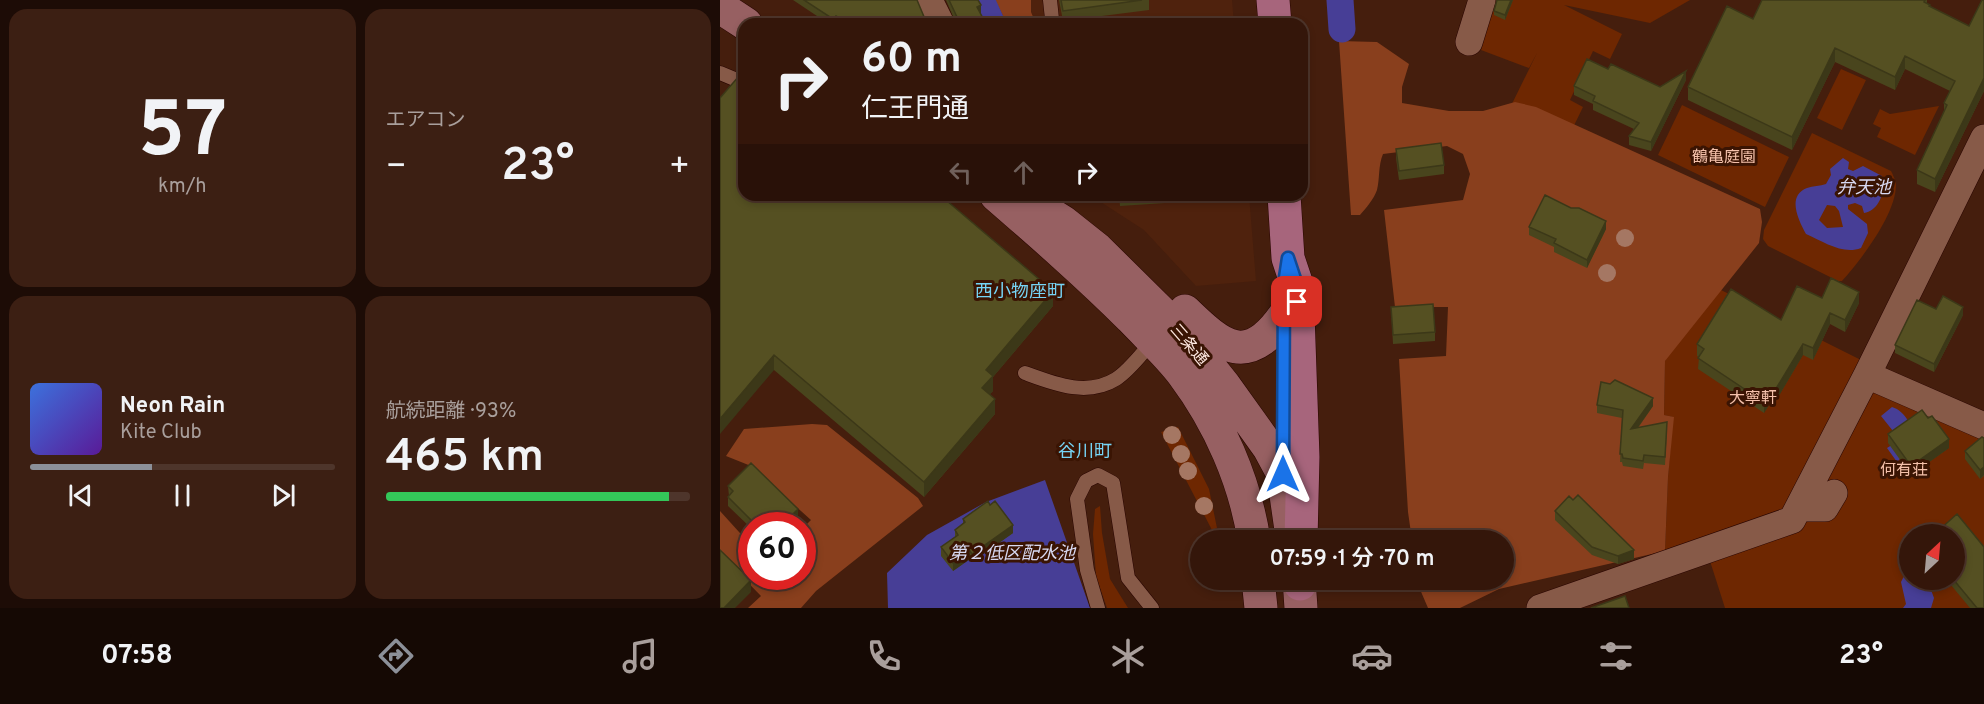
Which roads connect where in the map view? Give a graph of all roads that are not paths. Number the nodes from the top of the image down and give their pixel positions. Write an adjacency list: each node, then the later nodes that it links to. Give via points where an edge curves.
1 (929, 0): 6 (street)
2 (1050, 0): 7 (lane)
3 (1273, 0): 8 (main road)
4 (1482, 0): 10 (street)
5 (720, 8): 9 (main road)
6 (938, 18)
7 (1052, 18)
8 (1274, 18)
9 (738, 19)
10 (1469, 42)
11 (720, 73): 12 (lane)
12 (738, 80)
13 (1984, 138): 22 (street)
14 (1003, 201): 20 (main road, 三条通)
15 (1030, 201): 24 (main road, 三条通, via 1097,249 1184,335 1251,422)
16 (1048, 201): 19 (main road, via 1116,246 1227,346 1237,348 1259,342)
17 (1284, 201): 18 (main road)
18 (1288, 258): 19 (main road); 30 (main road, via 1297,285 1303,458)
19 (1284, 315): 24 (main road)
20 (1153, 341): 21 (lane, via 1118,378 1095,388 1062,387); 27 (main road, 三条通, via 1182,373 1214,425 1240,479)
21 (1025, 373)
22 (1867, 375): 23 (street); 26 (street)
23 (1984, 426)
24 (1283, 474): 28 (main road); 29 (main road, 三条通)
25 (1834, 493): 26 (street, via 1825,508)
26 (1800, 508): 35 (street, via 1792,520)
27 (1252, 530)
28 (1280, 530)
29 (1291, 530)
30 (1301, 530)
31 (1259, 590): 34 (main road)
32 (1098, 608): 33 (lane, via 1077,498 1086,481 1098,475 1113,483 1128,578)
33 (1152, 608)
34 (1261, 608)
35 (1540, 608)

